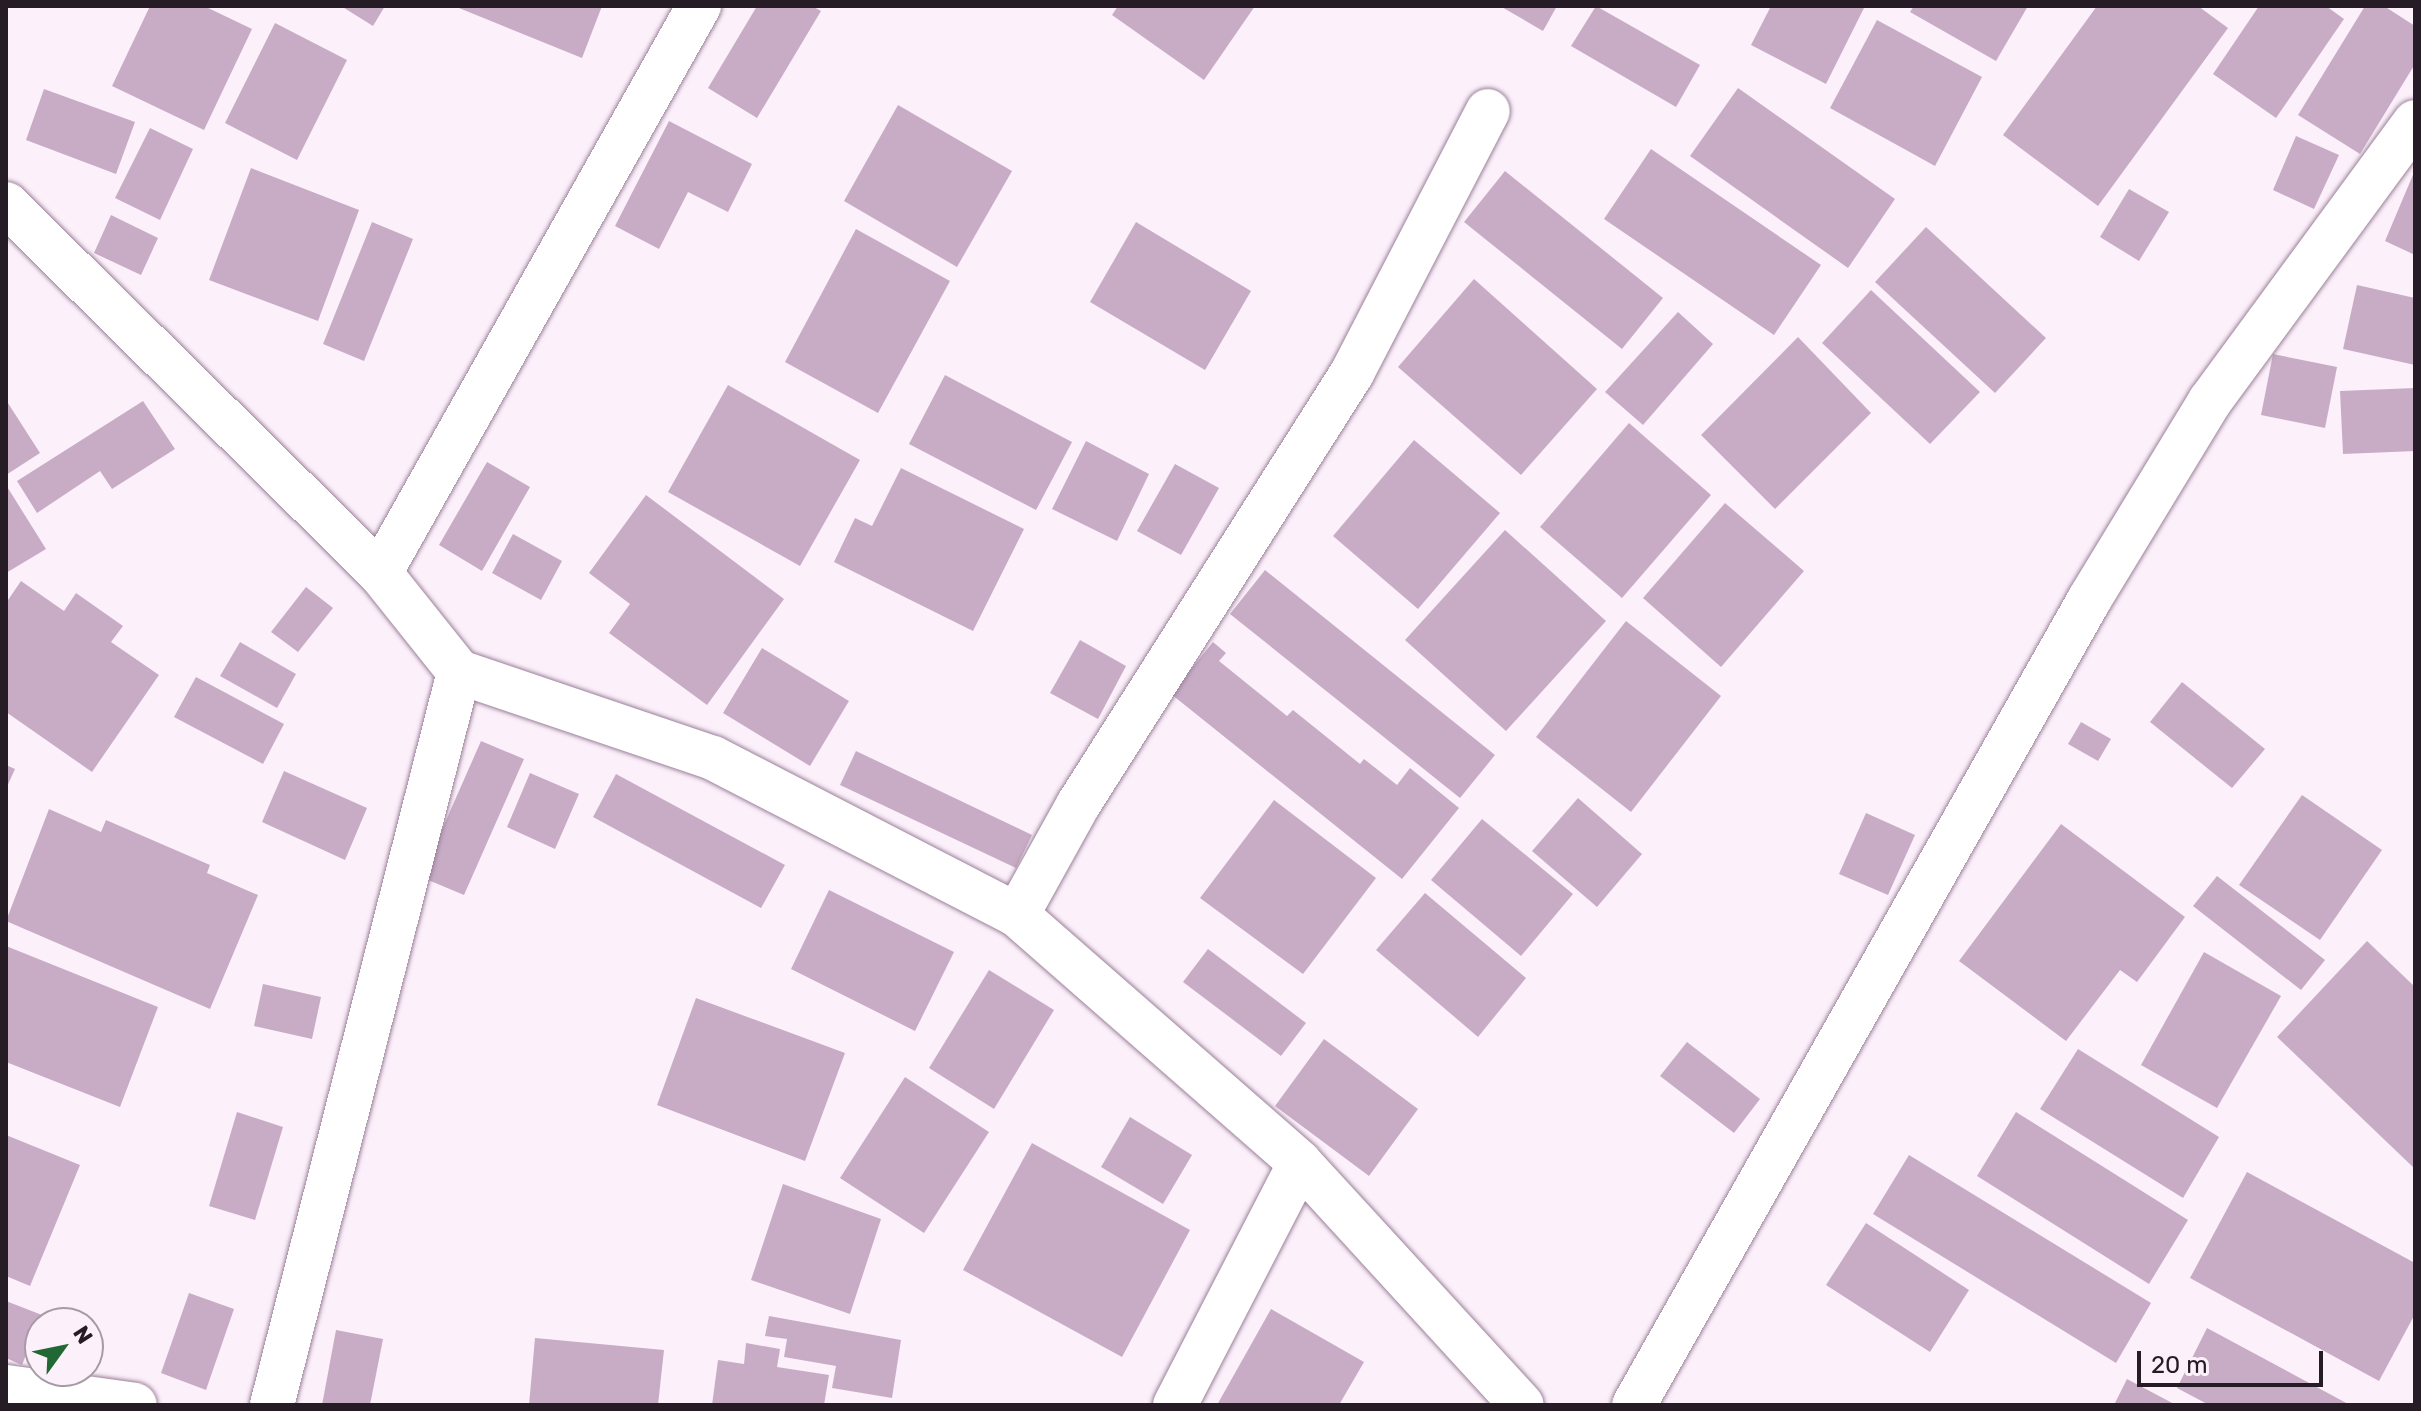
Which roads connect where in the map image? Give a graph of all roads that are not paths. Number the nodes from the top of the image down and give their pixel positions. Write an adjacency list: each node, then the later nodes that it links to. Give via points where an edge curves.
1 (699, 6): 5 (street)
2 (1488, 111): 7 (street, via 1352,373 1087,791)
3 (2415, 122): 14 (street, via 2210,401 2089,600)
4 (6, 204): 5 (street)
5 (380, 573): 6 (street)
6 (459, 672): 7 (street, via 713,758); 11 (street)
7 (1017, 915): 8 (street)
8 (1300, 1163): 12 (street); 13 (street)
9 (6, 1387): 10 (street)
10 (135, 1405)
11 (272, 1405)
12 (1175, 1405)
13 (1522, 1405)
14 (1634, 1405)

